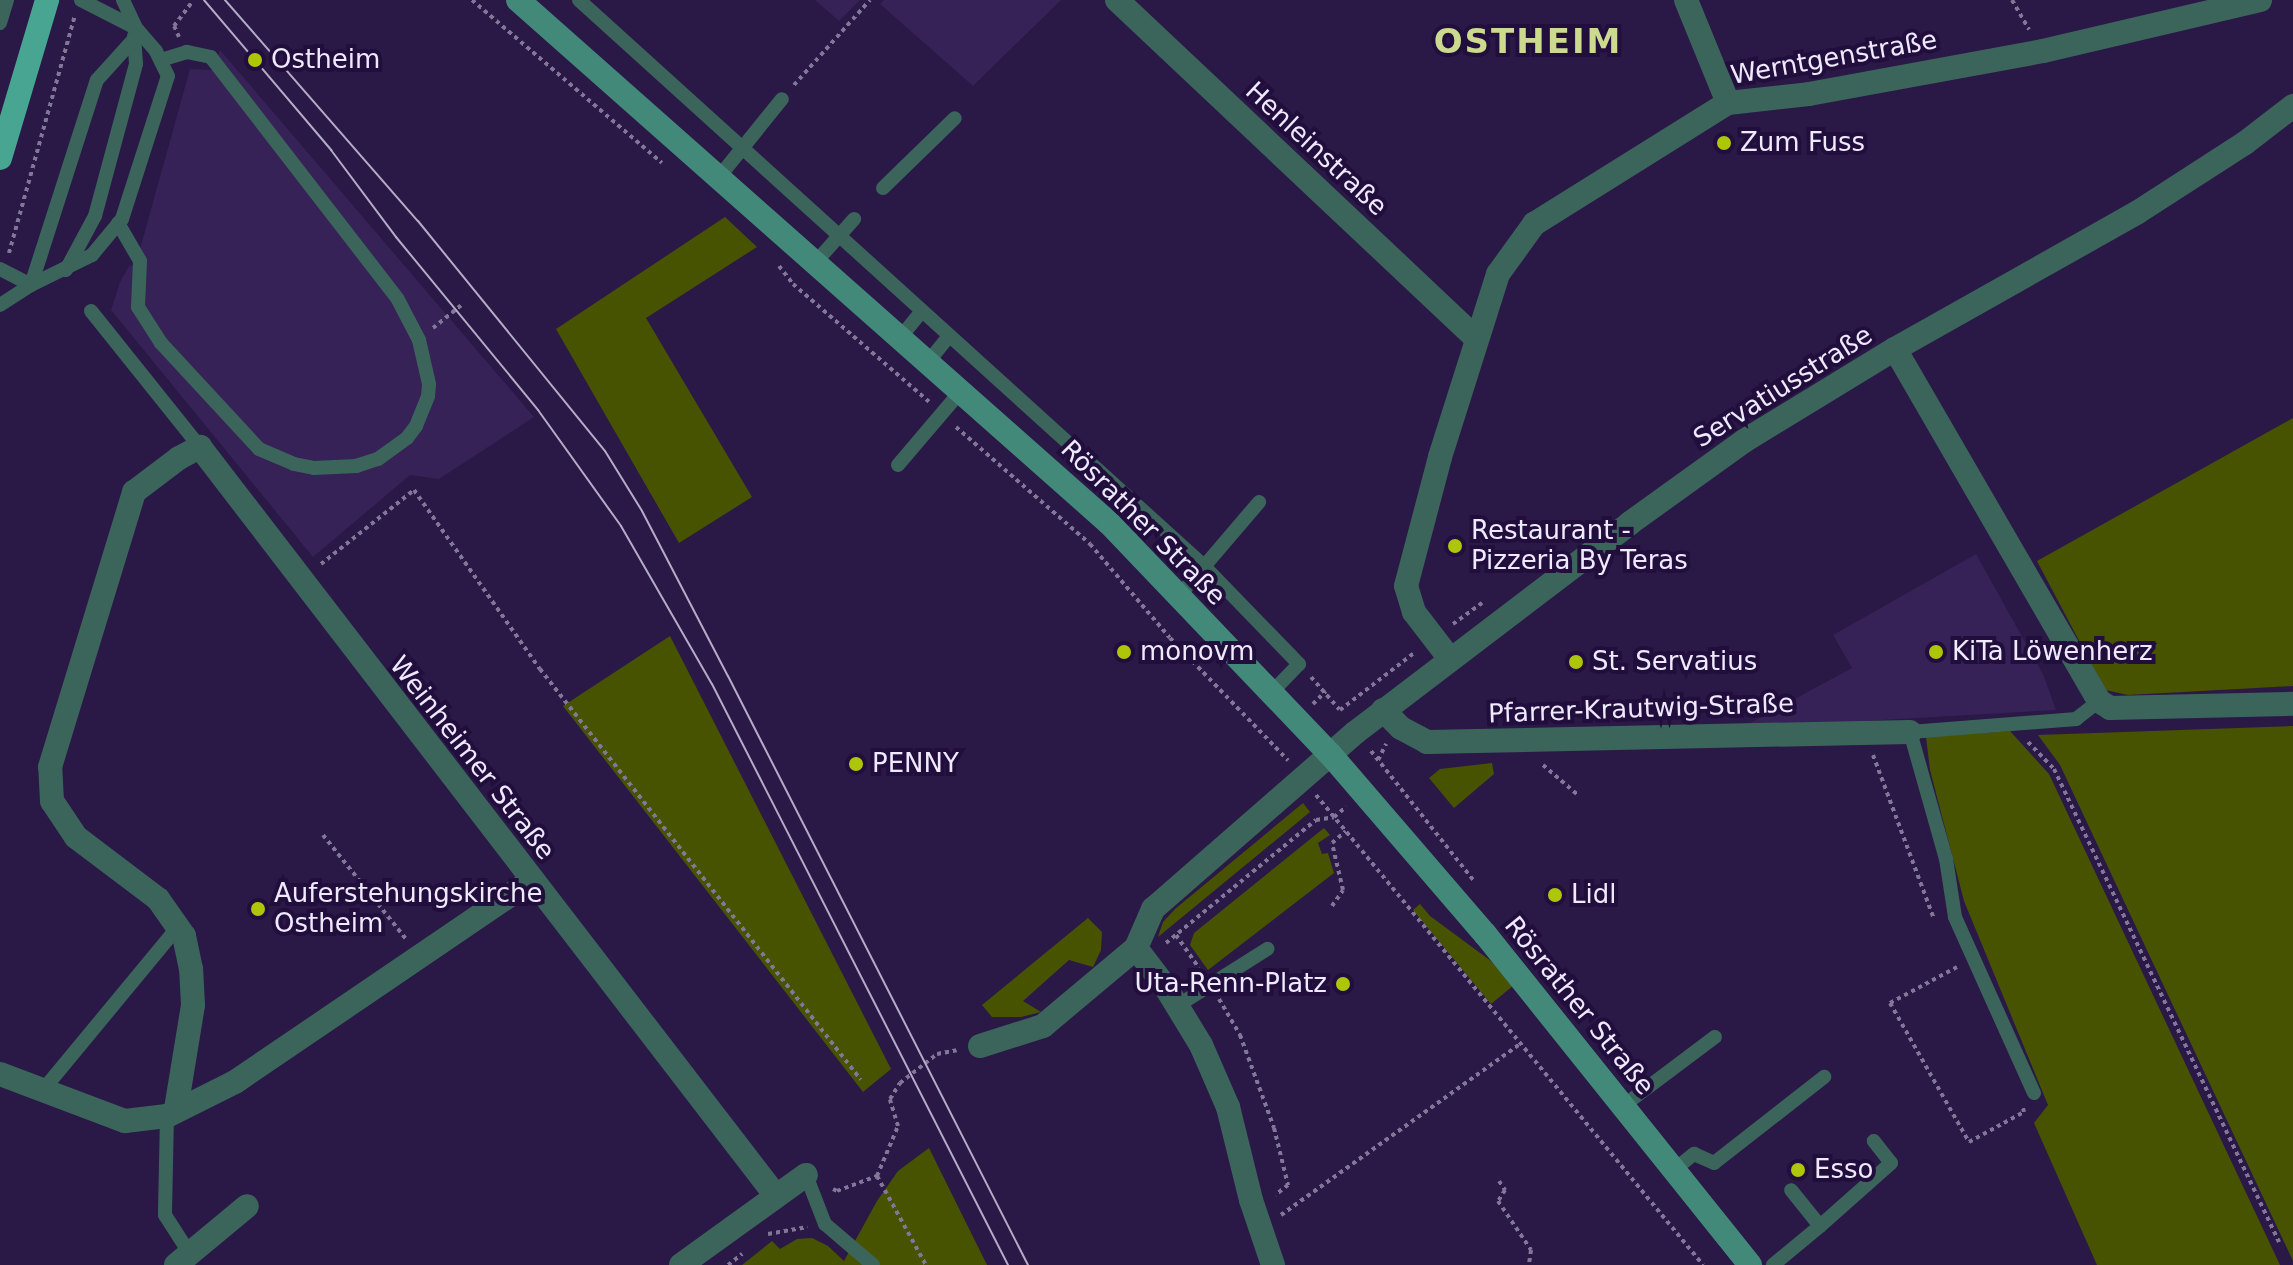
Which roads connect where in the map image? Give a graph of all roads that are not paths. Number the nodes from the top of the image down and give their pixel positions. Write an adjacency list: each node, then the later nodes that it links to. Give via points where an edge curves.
1 (7, 0): 10 (lane)
2 (47, 0): 17 (main road)
3 (80, 0): 11 (lane)
4 (123, 0): 11 (lane)
5 (518, 0): 20 (main road, Rösrather Straße)
6 (579, 0): 18 (lane)
7 (1117, 0): 34 (street, Henleinstraße)
8 (1686, 0): 14 (street)
9 (2260, 0): 14 (street, Werntgenstraße, via 2043,51 1809,94)
10 (0, 23)
11 (135, 33): 12 (lane); 26 (lane, via 136,64 95,216); 28 (lane, via 97,80)
12 (161, 60): 23 (lane, via 168,76); 23 (lane, via 187,52 211,57 397,298 419,340 429,384 416,426 397,447 356,466 314,468 259,449 161,343 138,307 140,261)
13 (782, 99): 18 (lane)
14 (1728, 103): 34 (street, Werntgenstraße, via 1534,224 1498,274)
15 (2293, 106): 35 (street, Servatiusstraße, via 2138,212)
16 (955, 118): 21 (lane)
17 (4, 126): 19 (main road)
18 (740, 149): 20 (lane); 24 (lane)
19 (0, 158)
20 (719, 177): 25 (main road, Rösrather Straße)
21 (883, 188)
22 (854, 219): 24 (lane)
23 (118, 223): 26 (lane, via 107,242)
24 (837, 238): 25 (lane); 31 (lane)
25 (815, 263): 33 (main road, Rösrather Straße)
26 (66, 270): 28 (lane)
27 (2, 271): 28 (lane)
28 (31, 285): 29 (lane)
29 (0, 305)
30 (91, 311): 38 (lane)
31 (921, 312): 32 (lane); 33 (lane)
32 (949, 336): 36 (lane); 41 (lane)
33 (900, 338): 36 (main road, Rösrather Straße)
34 (1476, 338): 43 (street, Werntgenstraße, via 1406,586 1414,612)
35 (1895, 349): 43 (street, Servatiusstraße, via 1744,441); 45 (street)
36 (928, 362): 37 (main road, Rösrather Straße)
37 (961, 391): 39 (lane); 42 (main road, Rösrather Straße, via 1109,523)
38 (200, 447): 50 (street, Weinheimer Straße); 51 (street, via 134,492 50,767 52,801 76,837 158,899)
39 (898, 465)
40 (1259, 502): 41 (lane)
41 (1203, 565): 42 (lane); 44 (lane, via 1299,664)
42 (1178, 597): 44 (main road, Rösrather Straße)
43 (1450, 659): 47 (street, Servatiusstraße)
44 (1271, 693): 49 (main road, Rösrather Straße)
45 (2099, 701): 46 (street, via 2110,708); 48 (lane, via 2076,719)
46 (2293, 704)
47 (1383, 710): 48 (street, Pfarrer-Krautwig-Straße, via 1427,742); 49 (street, Servatiusstraße)
48 (1910, 732): 60 (lane, via 1946,859 1955,917)
49 (1330, 754): 52 (street, Servatiusstraße, via 1153,909); 61 (main road, Rösrather Straße)
50 (531, 881): 62 (street, via 235,1082); 67 (street, Weinheimer Straße)
51 (178, 927): 59 (lane); 62 (street, via 191,969 193,1005)
52 (1136, 948): 54 (street); 56 (street, via 1043,1026)
53 (1267, 949): 54 (lane)
54 (1177, 1006): 73 (street, via 1228,1107)
55 (1715, 1037): 61 (lane)
56 (980, 1046)
57 (0, 1074): 59 (street)
58 (1824, 1077): 64 (lane, via 1753,1140 1714,1163 1694,1154)
59 (43, 1090): 62 (street, via 125,1121)
60 (2034, 1093)
61 (1623, 1106): 64 (main road, Rösrather Straße)
62 (172, 1113): 70 (lane, via 165,1215)
63 (1874, 1141): 69 (lane, via 1891,1163)
64 (1674, 1170): 74 (main road, Rösrather Straße)
65 (806, 1175): 67 (street); 72 (lane, via 825,1224)
66 (1791, 1190): 69 (lane)
67 (776, 1196): 71 (street)
68 (247, 1206): 70 (street)
69 (1820, 1226): 75 (lane)
70 (183, 1259)
71 (681, 1265)
72 (873, 1265)
73 (1273, 1265)
74 (1750, 1265)
75 (1773, 1265)

